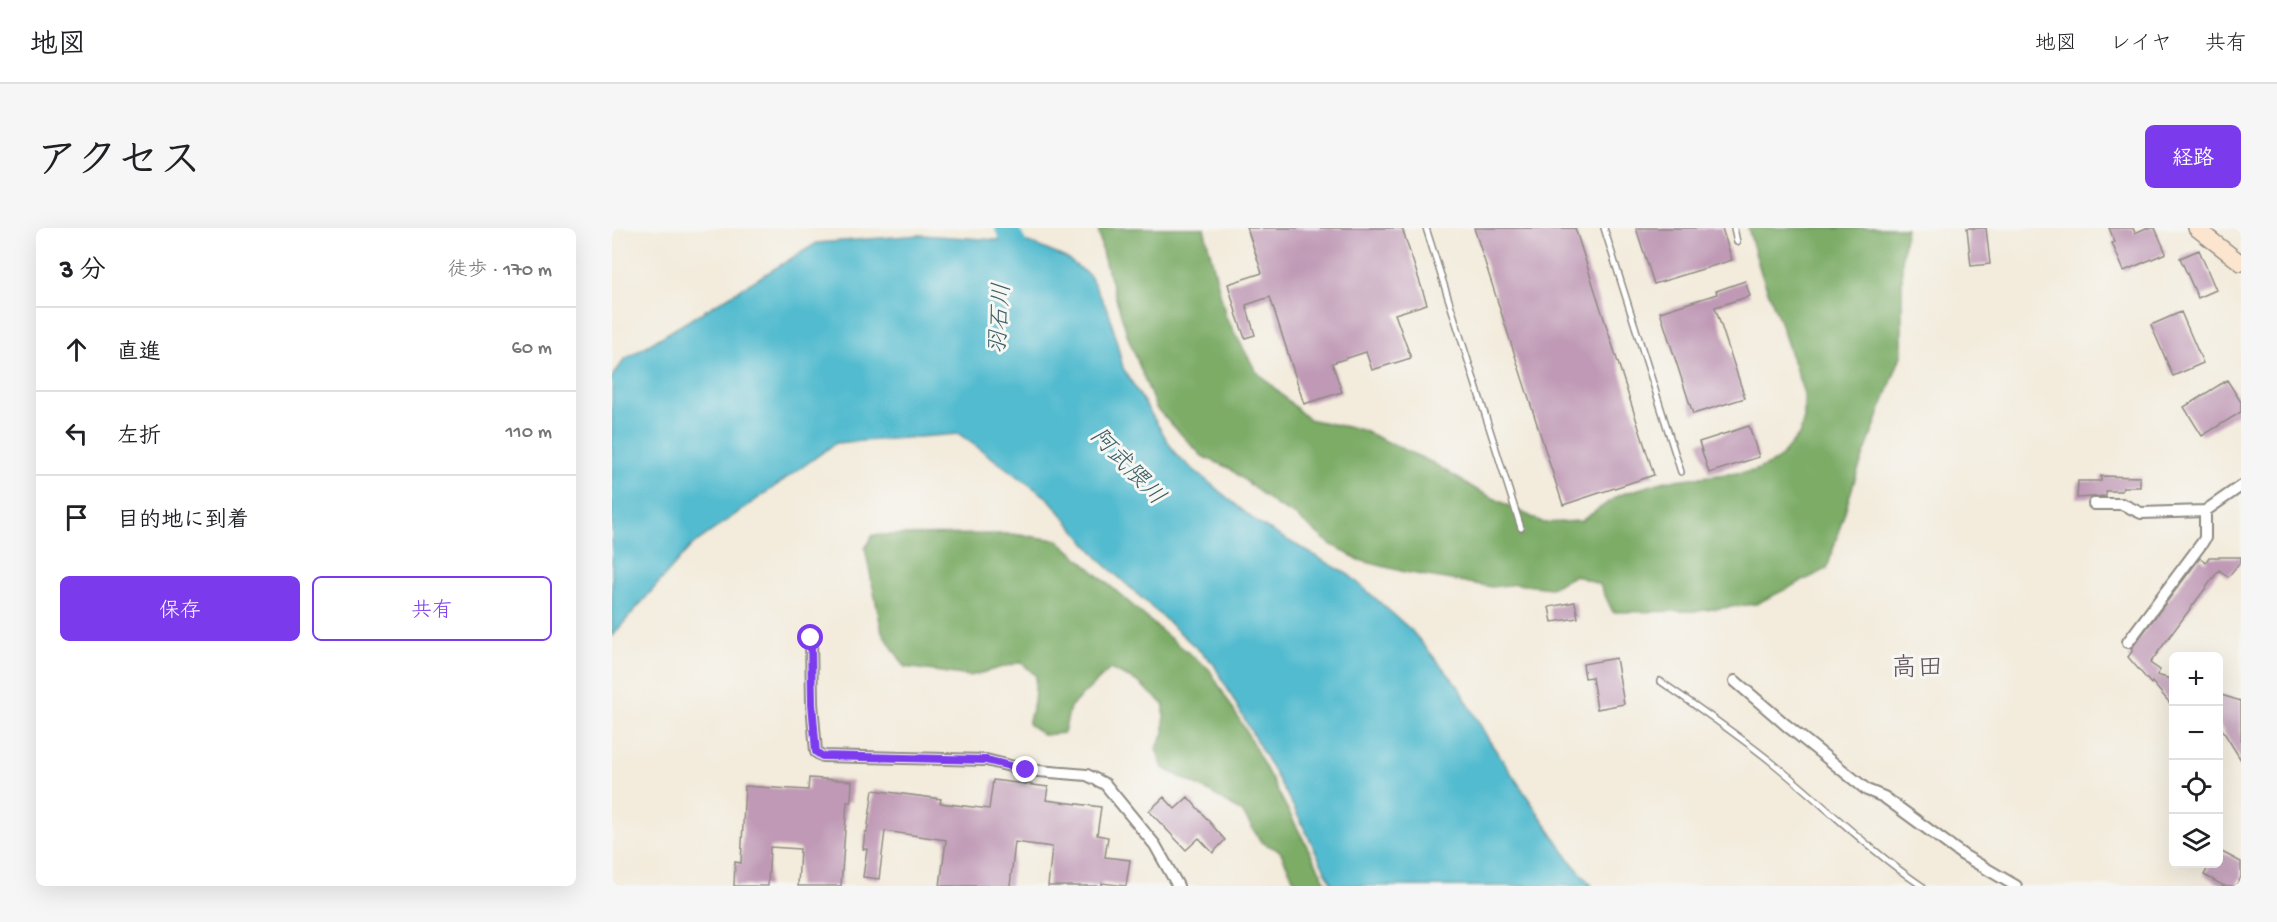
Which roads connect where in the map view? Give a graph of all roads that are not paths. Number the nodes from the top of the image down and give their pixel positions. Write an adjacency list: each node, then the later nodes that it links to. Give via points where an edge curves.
1 (1426, 228): 11 (lane)
2 (1604, 228): 7 (lane)
3 (1734, 228): 5 (lane)
4 (2196, 228): 6 (street)
5 (1737, 242)
6 (2241, 263)
7 (1682, 472)
8 (2241, 486): 10 (street)
9 (2094, 504): 10 (street, via 2122,504 2141,513)
10 (2205, 512): 13 (street, via 2205,538)
11 (1521, 528)
12 (811, 638): 16 (street, via 816,752 822,756 986,760 1026,770 1087,775 1105,784 1155,844)
13 (2128, 642)
14 (1660, 681): 17 (lane, via 1776,766 1894,867)
15 (1735, 681): 18 (street, via 1867,790 1890,801 1963,855)
16 (1178, 886)
17 (1922, 886)
18 (2016, 886)

